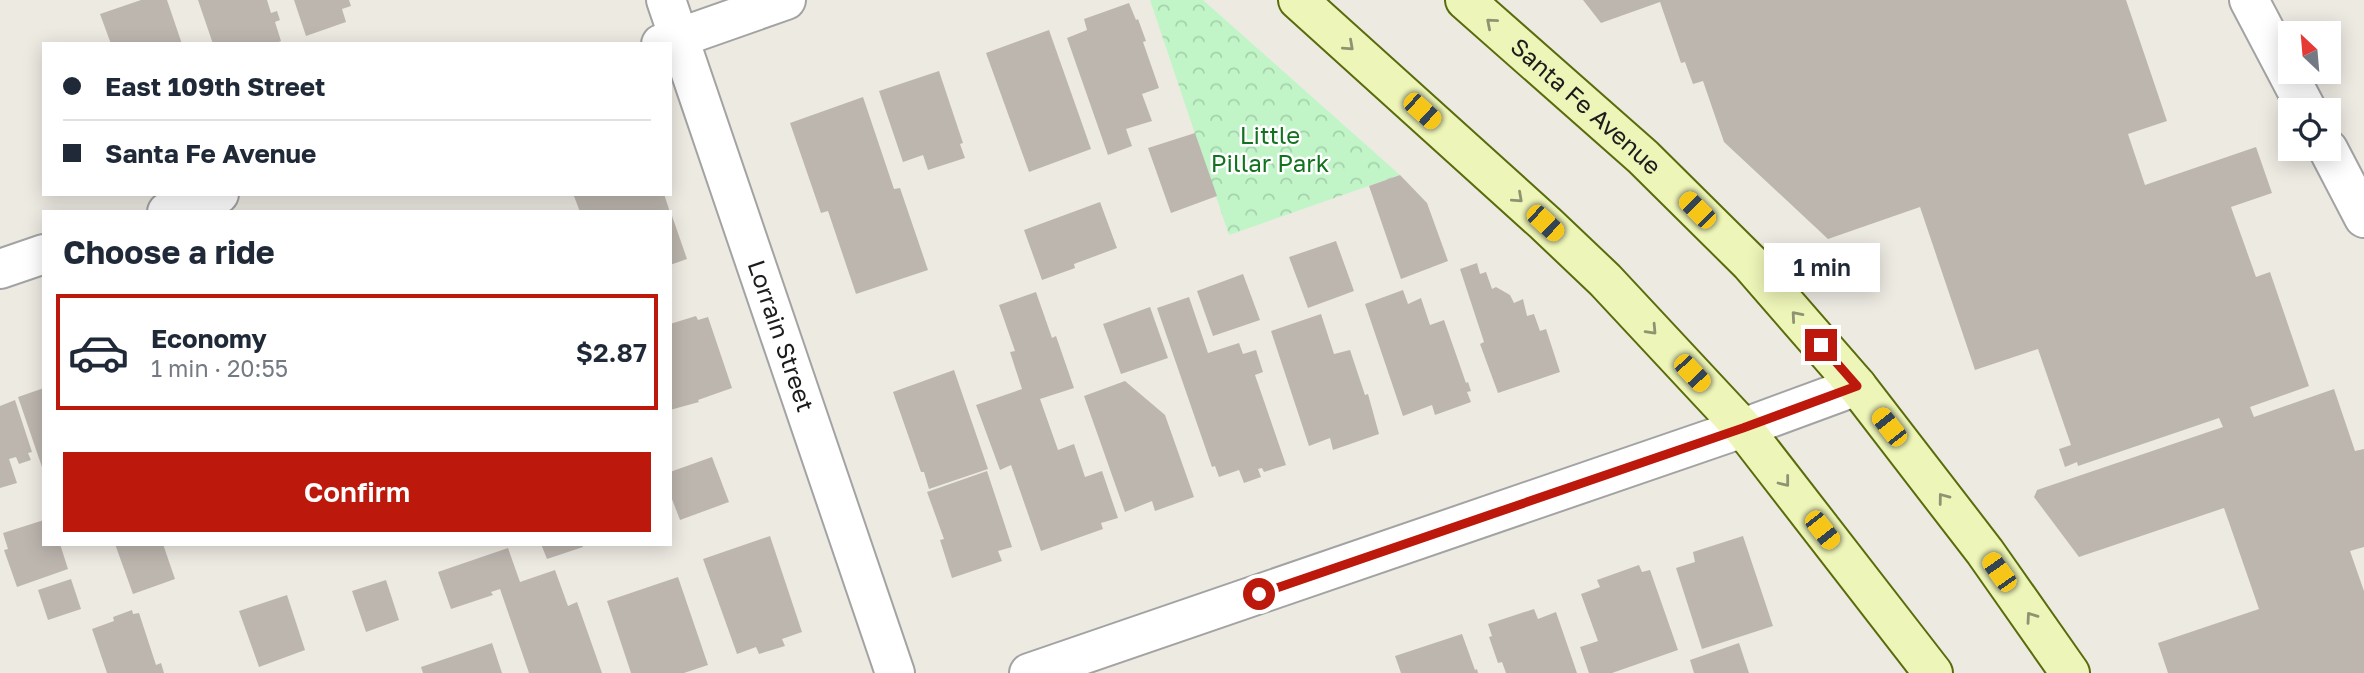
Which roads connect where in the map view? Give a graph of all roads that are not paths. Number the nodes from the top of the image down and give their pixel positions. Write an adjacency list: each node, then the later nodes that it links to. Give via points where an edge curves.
1 (666, 0): 6 (street, Lorrain Street)
2 (786, 0): 6 (street)
3 (1298, 0): 16 (street, one-way to 16, via 1605,280)
4 (1465, 0): 15 (street, Santa Fe Avenue, one-way to 4, via 1750,263 1653,167)
5 (2249, 0): 8 (street)
6 (670, 41)
7 (672, 47): 17 (street, Lorrain Street)
8 (2301, 98)
9 (2334, 161): 12 (street)
10 (213, 196): 11 (street)
11 (173, 210)
12 (2364, 218)
13 (42, 255): 14 (street)
14 (0, 269)
15 (1857, 386): 16 (street); 20 (street, Santa Fe Avenue, one-way to 15, via 1985,552)
16 (1743, 428): 18 (street); 19 (street, one-way to 19)
17 (895, 673)
18 (1029, 673)
19 (1933, 673)
20 (2070, 673)

